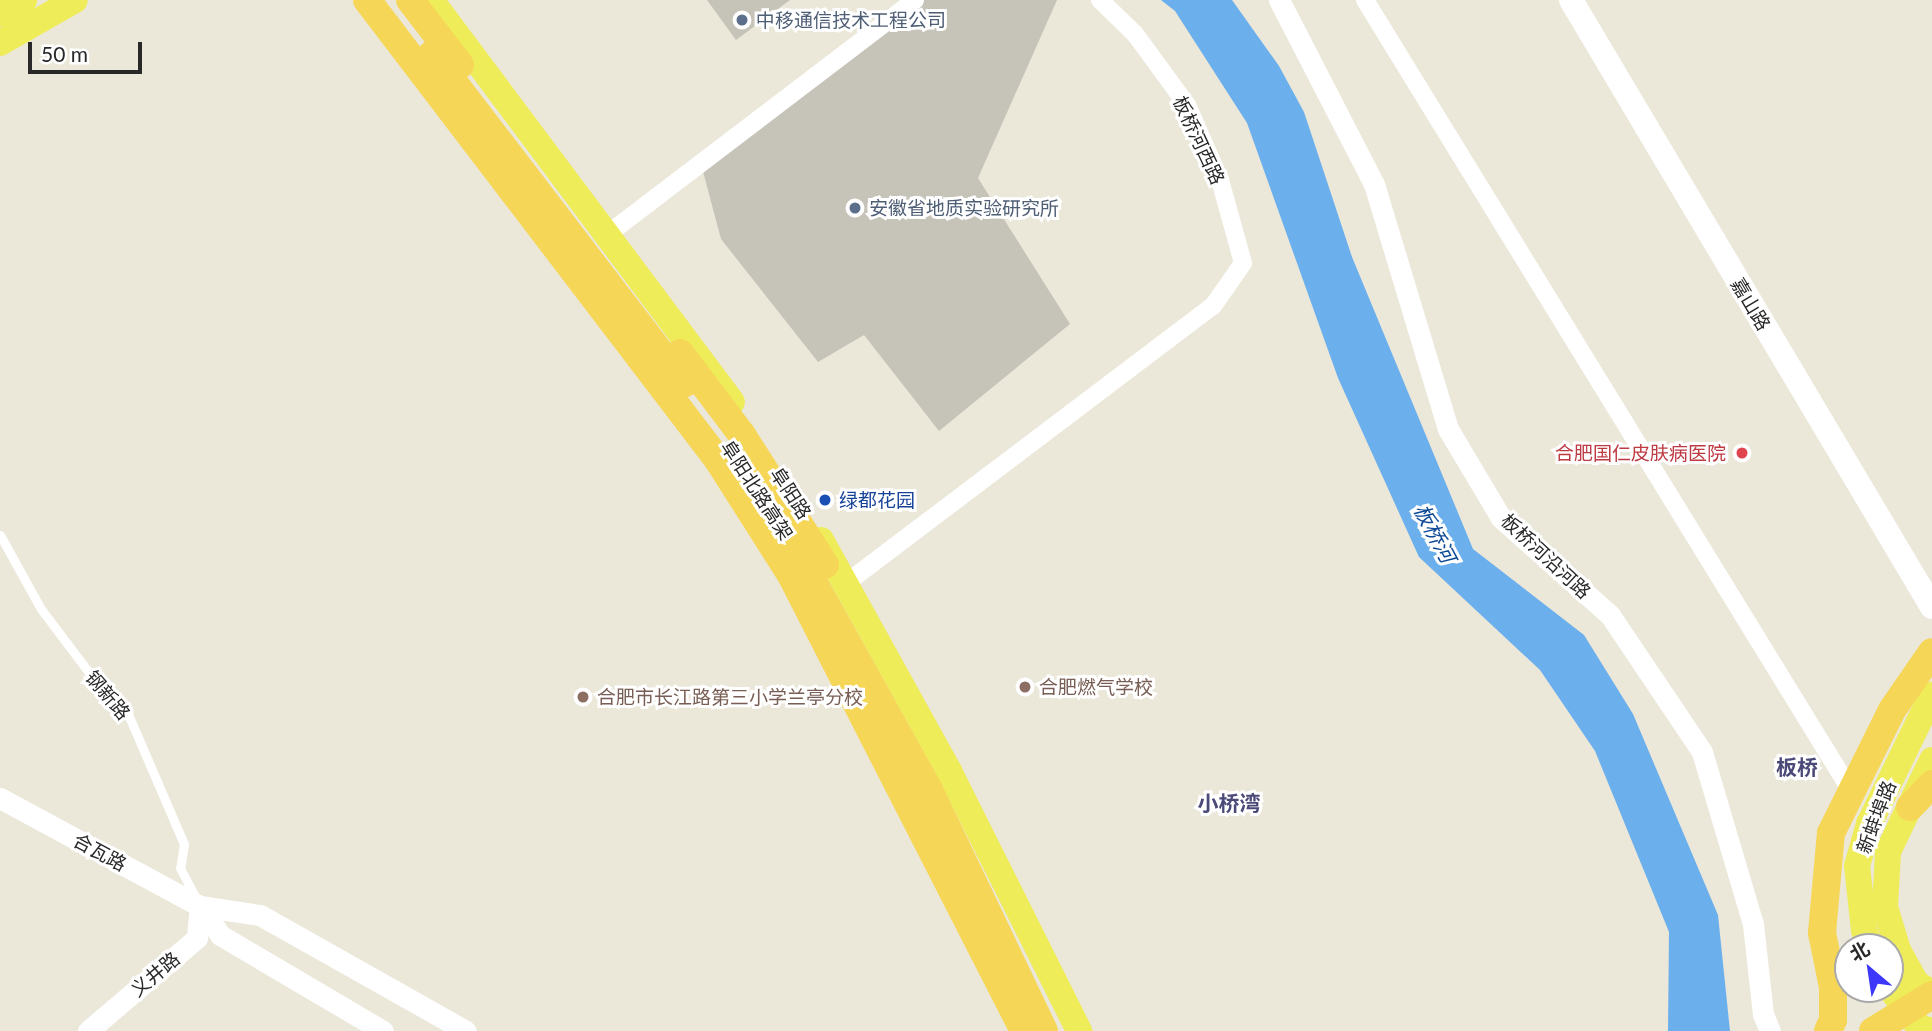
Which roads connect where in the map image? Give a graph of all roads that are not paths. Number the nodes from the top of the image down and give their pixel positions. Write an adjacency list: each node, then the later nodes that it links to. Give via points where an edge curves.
1 (24, 0): 12 (main road)
2 (75, 0): 13 (main road)
3 (367, 0): 34 (highway, via 733,483 791,575)
4 (389, 0): 35 (highway, 阜阳北路高架, via 532,180 732,448 845,634 929,790)
5 (411, 0): 36 (highway, 阜阳北路高架, via 742,435 820,556 940,779)
6 (431, 0): 14 (main road, 阜阳路)
7 (915, 0): 14 (street)
8 (1100, 0): 16 (street, 板桥河西路, via 1135,34 1187,104 1220,180 1243,263 1213,306)
9 (1279, 0): 38 (street, 板桥河沿河路, via 1374,184 1448,429 1500,517 1610,615 1702,752 1754,924 1763,1014)
10 (1365, 0): 22 (street)
11 (1571, 0): 17 (main road, 嘉山路)
12 (0, 14)
13 (0, 43)
14 (608, 234): 16 (main road, 阜阳路, via 713,373)
15 (0, 535): 25 (lane, 钢新路, via 41,609 91,675 128,714 184,844 180,869)
16 (845, 584): 37 (main road, 阜阳路, via 949,771)
17 (1932, 607)
18 (1932, 652): 22 (highway, via 1892,710)
19 (1932, 695): 26 (main road, 新蚌埠路, via 1869,824 1857,866)
20 (1932, 760): 24 (main road, 新蚌埠路)
21 (1932, 784): 24 (highway)
22 (1851, 791): 39 (highway, via 1831,833 1822,933 1833,988 1833,1020)
23 (0, 797): 25 (street, 合瓦路)
24 (1910, 807): 27 (main road, 新蚌埠路, via 1888,852 1885,907 1904,961 1916,983)
25 (200, 906): 31 (street, 义井路, via 198,939); 32 (street, via 220,935); 33 (street, via 260,915)
26 (1865, 933)
27 (1932, 994): 29 (highway)
28 (1903, 1003): 30 (main road)
29 (1875, 1028)
30 (1926, 1029)
31 (88, 1031)
32 (383, 1031)
33 (467, 1031)
34 (1024, 1031)
35 (1044, 1031)
36 (1064, 1031)
37 (1079, 1031)
38 (1769, 1031)
39 (1828, 1031)

